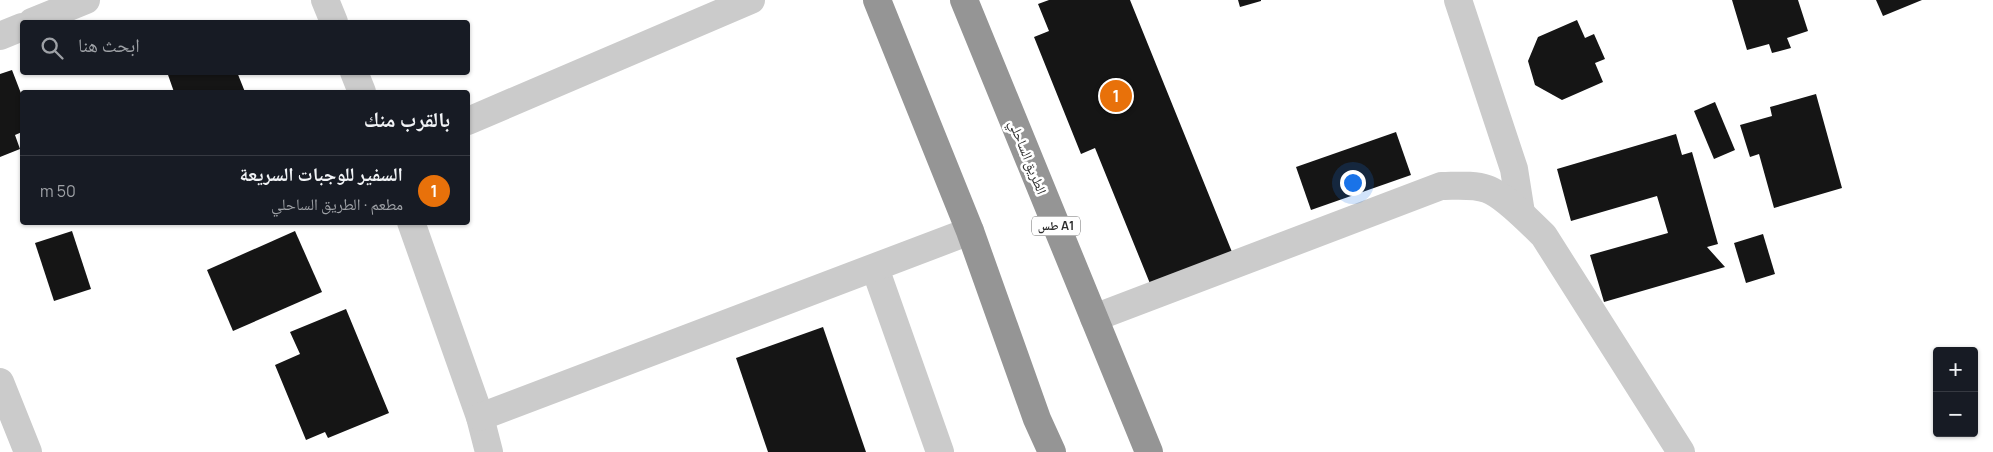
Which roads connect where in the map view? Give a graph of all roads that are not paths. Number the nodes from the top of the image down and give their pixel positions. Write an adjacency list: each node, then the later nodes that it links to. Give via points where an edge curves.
1 (86, 0): 7 (street)
2 (324, 0): 8 (street)
3 (751, 0): 13 (street)
4 (877, 0): 16 (highway)
5 (964, 0): 18 (highway, الطريق الساحلي / طس A1)
6 (1458, 0): 14 (street, via 1514,169)
7 (37, 20)
8 (333, 20)
9 (20, 28): 10 (street)
10 (0, 36)
11 (355, 75): 12 (street)
12 (361, 90)
13 (470, 120)
14 (1521, 213): 18 (street, via 1488,190 1441,186); 28 (street, via 1544,236)
15 (412, 225): 20 (street)
16 (970, 231): 17 (street); 21 (highway)
17 (875, 268): 20 (street); 24 (street)
18 (1094, 318): 27 (highway, الطريق الساحلي / طس A1)
19 (0, 382): 22 (street)
20 (480, 417): 23 (street)
21 (1037, 419): 25 (highway); 26 (highway)
22 (28, 452)
23 (489, 452)
24 (940, 452)
25 (1044, 452)
26 (1052, 452)
27 (1149, 452)
28 (1681, 452)

